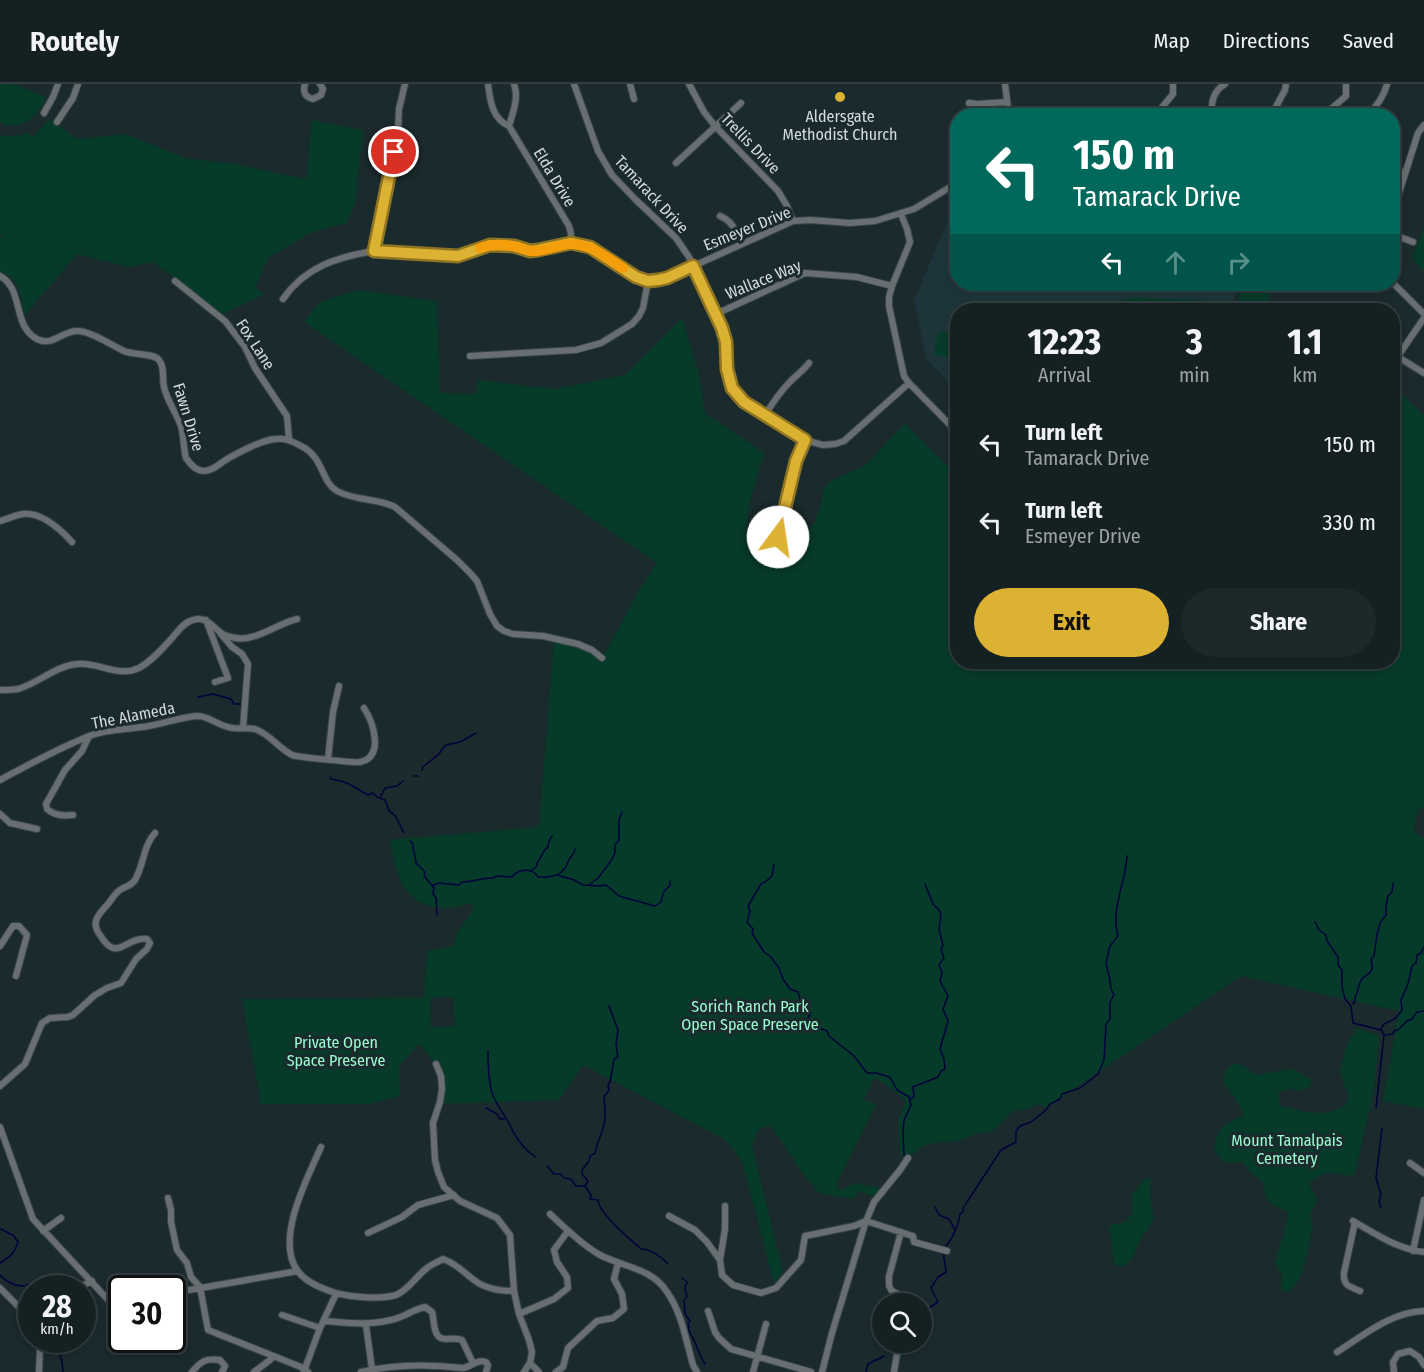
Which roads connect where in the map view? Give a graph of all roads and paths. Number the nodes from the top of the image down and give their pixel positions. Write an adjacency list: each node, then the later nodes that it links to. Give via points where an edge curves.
1 (58, 84): 29 (street)
2 (70, 84): 17 (street)
3 (305, 84): 4 (street, via 305,94 313,99 321,95)
4 (321, 84)
5 (405, 84): 46 (street)
6 (488, 84): 32 (street, Elda Drive, via 495,114)
7 (514, 84): 32 (street, via 517,92)
8 (574, 84): 47 (street, Tamarack Drive, via 598,151 612,175 676,238)
9 (630, 84): 19 (street)
10 (689, 84): 33 (street, Trellis Drive)
11 (1005, 84): 21 (street)
12 (1173, 84): 24 (street, via 1173,94)
13 (1225, 84): 18 (street)
14 (1286, 84): 26 (street)
15 (1346, 84): 27 (street, via 1346,96)
16 (1387, 84): 28 (street)
17 (78, 86): 30 (street)
18 (1216, 86): 25 (street)
19 (634, 99)
20 (741, 102): 33 (street)
21 (1007, 102): 22 (street); 23 (street)
22 (969, 103)
23 (1008, 108)
24 (1162, 108)
25 (1211, 108)
26 (1275, 108)
27 (1332, 108)
28 (1375, 108)
29 (44, 113)
30 (57, 122)
31 (1424, 125): 36 (street)
32 (509, 126): 44 (street, Elda Drive, via 569,226)
33 (715, 126): 34 (street); 41 (street, Trellis Drive, via 778,191)
34 (676, 163)
35 (1400, 171): 36 (street)
36 (1405, 173): 38 (street)
37 (950, 187): 39 (street, Esmeyer Drive)
38 (1400, 189)
39 (901, 214): 41 (street, Esmeyer Drive, via 850,223); 51 (street, via 910,242)
40 (720, 216): 45 (street, via 732,223)
41 (793, 221): 45 (street, Esmeyer Drive)
42 (1400, 237): 43 (street)
43 (1413, 242)
44 (571, 243): 46 (street, via 530,251 490,245 458,256); 50 (street, via 590,247)
45 (742, 244): 47 (street, Esmeyer Drive)
46 (374, 251): 53 (street, via 314,269)
47 (693, 266): 50 (street, Esmeyer Drive, via 667,278); 54 (street, Tamarack Drive)
48 (0, 276): 64 (street, Fawn Drive, via 9,282 22,320 29,333 38,339 47,341 76,331 87,332 130,354 157,358 163,366 168,399 180,424 186,458 198,470 212,469 261,442)
49 (175, 281): 64 (street, Fox Lane, via 225,321 245,347 287,416)
50 (648, 281): 57 (street, via 639,316 601,343 576,350)
51 (892, 286): 54 (street, Wallace Way, via 857,277 805,273); 61 (street, via 889,306 904,376)
52 (1400, 290): 55 (street)
53 (283, 299)
54 (716, 314): 62 (street, Tamarack Drive, via 726,342 732,388 744,402)
55 (1424, 316): 56 (street)
56 (1400, 354)
57 (470, 356)
58 (1400, 358): 60 (street)
59 (809, 363): 62 (street)
60 (1424, 374)
61 (909, 383): 63 (street); 65 (street, Tamarack Drive, via 844,441 823,445)
62 (765, 415): 65 (street, Tamarack Drive)
63 (950, 425)
64 (289, 440): 72 (street, via 315,456 336,491 395,507 457,560 477,581 499,628 513,634 578,644)
65 (805, 440): 67 (street, via 796,461)
66 (0, 521): 68 (street, via 27,513 52,523)
67 (778, 537)
68 (72, 542)
69 (297, 619): 71 (street, via 252,637 238,639)
70 (205, 620): 71 (street); 73 (street, via 228,678); 75 (street, via 188,621 146,663 130,671 75,664 20,688)
71 (221, 634): 77 (street, via 248,664)
72 (602, 658)
73 (215, 682)
74 (339, 686): 79 (street)
75 (0, 690)
76 (364, 708): 79 (street, The Alameda, via 372,723 372,755 351,763)
77 (243, 728): 78 (street, The Alameda, via 225,727 200,716); 79 (street, The Alameda, via 263,733 293,755)
78 (89, 736): 80 (street, The Alameda); 82 (street, via 46,804 52,813)
79 (328, 759)
80 (0, 780)
81 (0, 814): 83 (street, via 10,823)
82 (73, 815)
83 (37, 829)
84 (155, 833): 88 (street, via 134,882 119,891 94,924 113,948 142,938 150,943 147,949 121,983 95,995 73,1015 42,1023 25,1064)
85 (0, 946): 86 (street, via 13,926 19,926 27,935)
86 (16, 976)
87 (436, 1064): 94 (street, via 442,1089 433,1123 435,1160 444,1187)
88 (0, 1086)
89 (0, 1127): 102 (street, via 33,1219)
90 (321, 1147): 111 (street, via 291,1225 290,1251)
91 (908, 1158): 101 (street, via 874,1202)
92 (1410, 1162): 93 (street)
93 (1424, 1173)
94 (453, 1195): 105 (street, via 418,1205); 117 (street, via 497,1218 510,1234)
95 (168, 1198): 114 (street, via 177,1250)
96 (1424, 1200): 107 (street)
97 (725, 1206): 109 (street)
98 (550, 1214): 103 (street)
99 (669, 1216): 109 (street, via 695,1230)
100 (61, 1218): 102 (street)
101 (866, 1221): 104 (street); 109 (street, via 805,1236 801,1260 776,1288 761,1293 733,1285 722,1275); 153 (street)
102 (43, 1231): 112 (street)
103 (568, 1231): 110 (street, via 598,1254); 125 (street, via 554,1250 568,1288 554,1299)
104 (901, 1232): 106 (street, via 913,1236 914,1242); 119 (street, via 889,1276)
105 (368, 1233)
106 (947, 1251)
107 (1413, 1251): 108 (street); 118 (street, via 1354,1221 1344,1280)
108 (1424, 1252)
109 (720, 1260)
110 (618, 1263): 149 (street, via 614,1279 624,1309 613,1318 597,1321 568,1348 563,1366); 150 (street, via 637,1268 666,1290 678,1312)
111 (298, 1271): 114 (street); 120 (street, via 311,1283)
112 (86, 1275)
113 (96, 1286): 121 (street)
114 (200, 1287): 116 (street); 134 (street, via 208,1330)
115 (0, 1288): 122 (street)
116 (186, 1290)
117 (514, 1291): 120 (street, via 481,1284 443,1259 397,1294 370,1298); 125 (street)
118 (1360, 1291)
119 (896, 1293)
120 (336, 1294): 127 (street)
121 (108, 1299)
122 (18, 1305)
123 (708, 1311): 135 (street, via 715,1332 725,1345)
124 (1424, 1311): 133 (street, via 1392,1317)
125 (519, 1314): 137 (street, via 532,1352)
126 (282, 1315): 130 (street)
127 (324, 1321): 128 (street); 130 (street)
128 (366, 1324): 136 (street, via 426,1307 432,1312 438,1337 462,1340); 139 (street)
129 (766, 1324): 135 (street)
130 (320, 1328): 140 (street)
131 (40, 1353): 141 (street)
132 (897, 1353): 154 (street)
133 (1337, 1353)
134 (273, 1357): 140 (street); 144 (street)
135 (757, 1357): 151 (street); 152 (street)
136 (473, 1363): 139 (street, via 463,1368 432,1365); 146 (street, via 486,1362)
137 (530, 1363): 147 (street); 148 (street)
138 (1424, 1365): 155 (street, via 1410,1351 1398,1354 1393,1362)
139 (372, 1369): 145 (street)
140 (306, 1371)
141 (39, 1372)
142 (192, 1372): 143 (street, via 202,1361 211,1359 220,1360 225,1366)
143 (222, 1372)
144 (254, 1372)
145 (361, 1372)
146 (486, 1372)
147 (524, 1372)
148 (539, 1372)
149 (556, 1372)
150 (697, 1372)
151 (753, 1372)
152 (811, 1372)
153 (822, 1372)
154 (894, 1372)
155 (1394, 1372)

